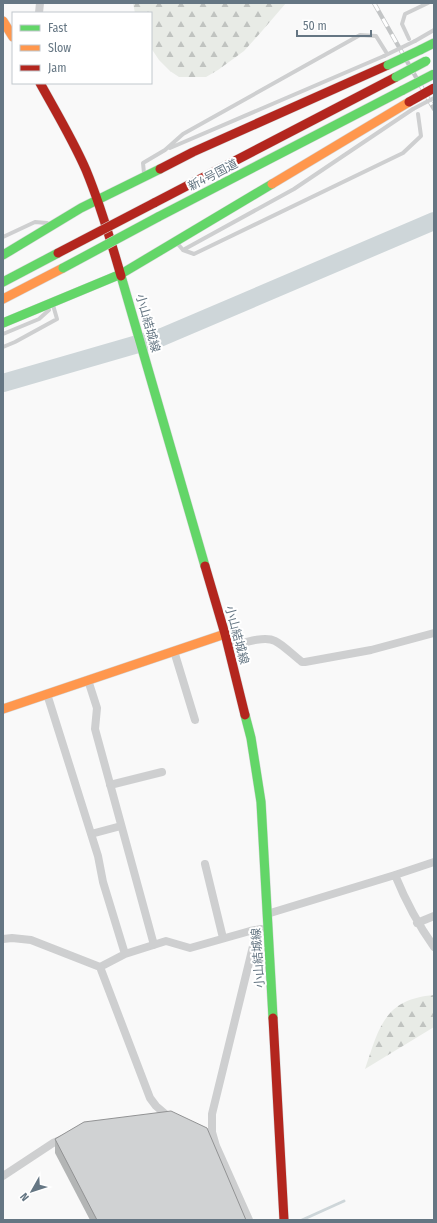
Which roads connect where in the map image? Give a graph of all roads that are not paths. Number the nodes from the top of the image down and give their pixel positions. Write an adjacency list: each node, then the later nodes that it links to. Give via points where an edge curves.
1 (428, 3): 5 (lane, via 405,14 402,24)
2 (3, 21): 4 (main road)
3 (434, 30): 7 (lane, bridge)
4 (12, 35)
5 (410, 39)
6 (434, 43): 16 (main road, bridge)
7 (385, 54): 15 (lane); 15 (lane, via 376,36 360,35 183,134)
8 (430, 59): 24 (main road, 新4号国道, bridge)
9 (434, 74): 25 (main road, 新4号国道, bridge)
10 (41, 84): 17 (main road, 小山結城線, via 68,133)
11 (434, 88): 13 (main road, bridge)
12 (434, 98): 13 (lane, bridge)
13 (411, 105): 20 (main road); 21 (lane, via 294,189)
14 (418, 114): 21 (lane, via 421,136 403,153 194,254)
15 (165, 150): 16 (lane, via 143,163)
16 (145, 176): 17 (main road)
17 (97, 200): 18 (main road); 23 (main road, 小山結城線)
18 (54, 224): 19 (lane, via 35,222); 22 (main road)
19 (3, 238)
20 (176, 242): 21 (lane); 23 (main road)
21 (183, 250)
22 (3, 255)
23 (121, 274): 26 (main road); 31 (main road, 小山結城線)
24 (3, 282)
25 (3, 299)
26 (52, 302): 27 (main road); 28 (lane, via 48,311 39,319); 29 (lane, via 57,319)
27 (3, 323)
28 (3, 334)
29 (3, 347)
30 (434, 633): 32 (street, via 371,650 305,662 268,639)
31 (225, 634): 32 (main road, 小山結城線); 33 (main road)
32 (228, 647): 45 (main road, 小山結城線, via 256,766 261,802)
33 (174, 651): 34 (main road); 37 (street)
34 (88, 680): 35 (main road); 39 (street, via 97,708 95,730)
35 (47, 694): 36 (main road); 41 (street)
36 (3, 709)
37 (195, 720)
38 (162, 772): 39 (street)
39 (110, 785): 40 (street)
40 (121, 826): 41 (street); 52 (street)
41 (91, 834): 54 (street)
42 (434, 862): 44 (street)
43 (205, 864): 50 (street)
44 (395, 875): 45 (street); 47 (street, via 404,900)
45 (267, 914): 48 (main road, 小山結城線)
46 (434, 916): 47 (street)
47 (417, 923): 53 (street)
48 (268, 928): 49 (street); 62 (main road, 小山結城線)
49 (256, 930): 50 (street); 58 (street, via 212,1114)
50 (223, 938): 52 (street, via 190,948 166,941)
51 (3, 939): 55 (street, via 31,940)
52 (154, 945): 54 (street)
53 (434, 946)
54 (125, 954): 55 (street)
55 (100, 967): 56 (street, via 150,1098 156,1106 174,1119)
56 (156, 1120)
57 (201, 1132): 58 (street)
58 (212, 1132): 61 (street)
59 (71, 1135): 60 (street, via 53,1143)
60 (3, 1176)
61 (249, 1220)
62 (284, 1220)

